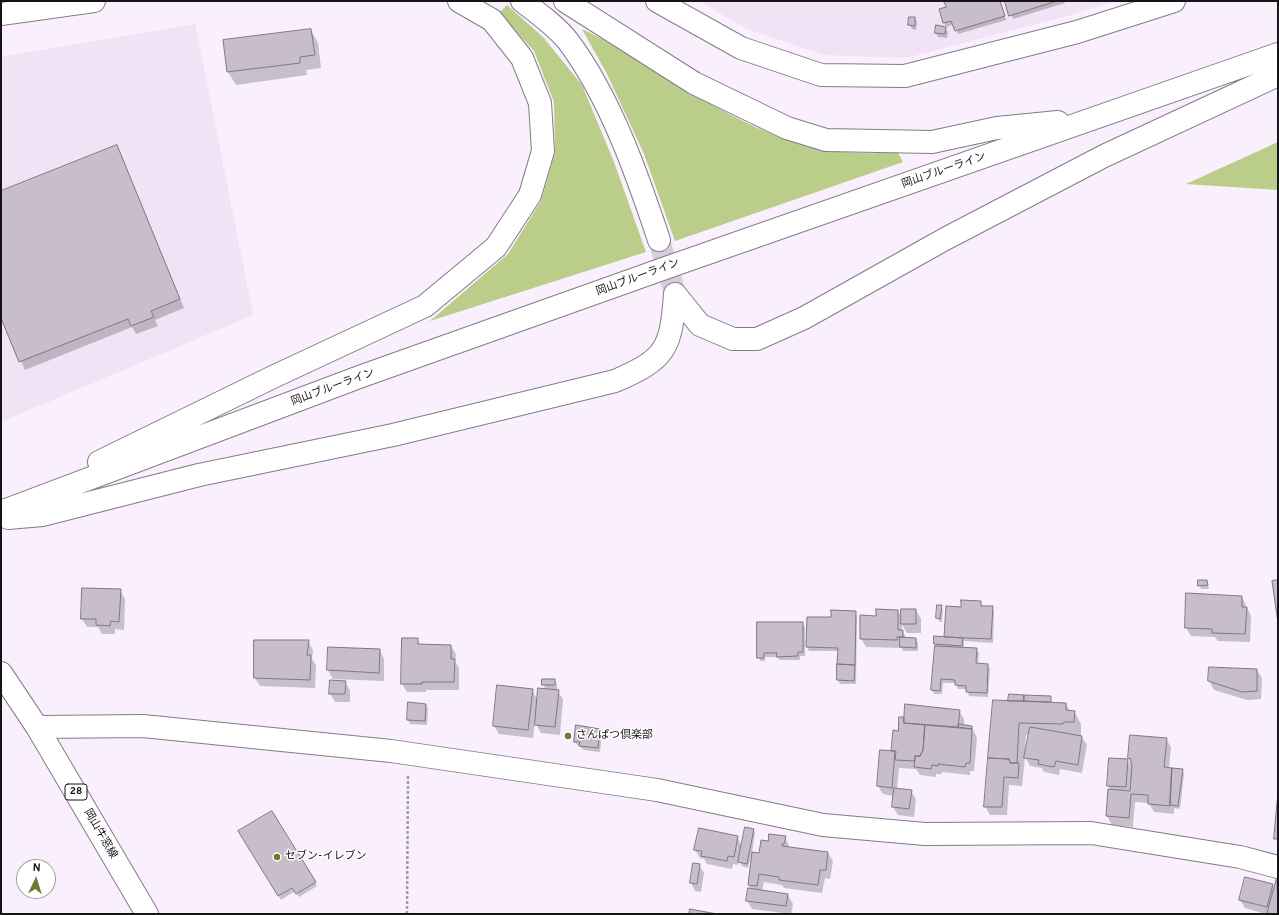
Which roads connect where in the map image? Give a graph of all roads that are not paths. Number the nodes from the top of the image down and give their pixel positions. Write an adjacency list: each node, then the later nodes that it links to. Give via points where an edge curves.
1 (94, 1): 7 (main road)
2 (459, 1): 12 (main road, via 492,20 522,58 540,102 543,150 530,195 496,246 425,306 275,376)
3 (522, 1): 11 (main road, via 567,40 593,79 642,192)
4 (565, 1): 10 (main road, via 694,84 786,128 826,140 932,142 997,128)
5 (657, 1): 6 (main road, via 740,48 821,75 905,76 1078,32)
6 (1174, 1)
7 (1, 14)
8 (1278, 54): 10 (main road, 岡山ブルーライン)
9 (1278, 75): 13 (main road, via 1104,156 944,239 804,318 757,339 733,339 700,325 675,294 673,327 663,352 643,369 615,381 393,435 199,475 42,515)
10 (1092, 120): 12 (main road, 岡山ブルーライン, via 362,376)
11 (659, 240)
12 (1, 511)
13 (1, 518)
14 (2, 679): 15 (main road, 岡山牛窓線 / 28)
15 (38, 727): 16 (main road, via 142,726 409,754 656,790 823,825 925,834 1091,833 1240,857); 17 (main road, 岡山牛窓線 / 28)
16 (1278, 867)
17 (147, 914)

